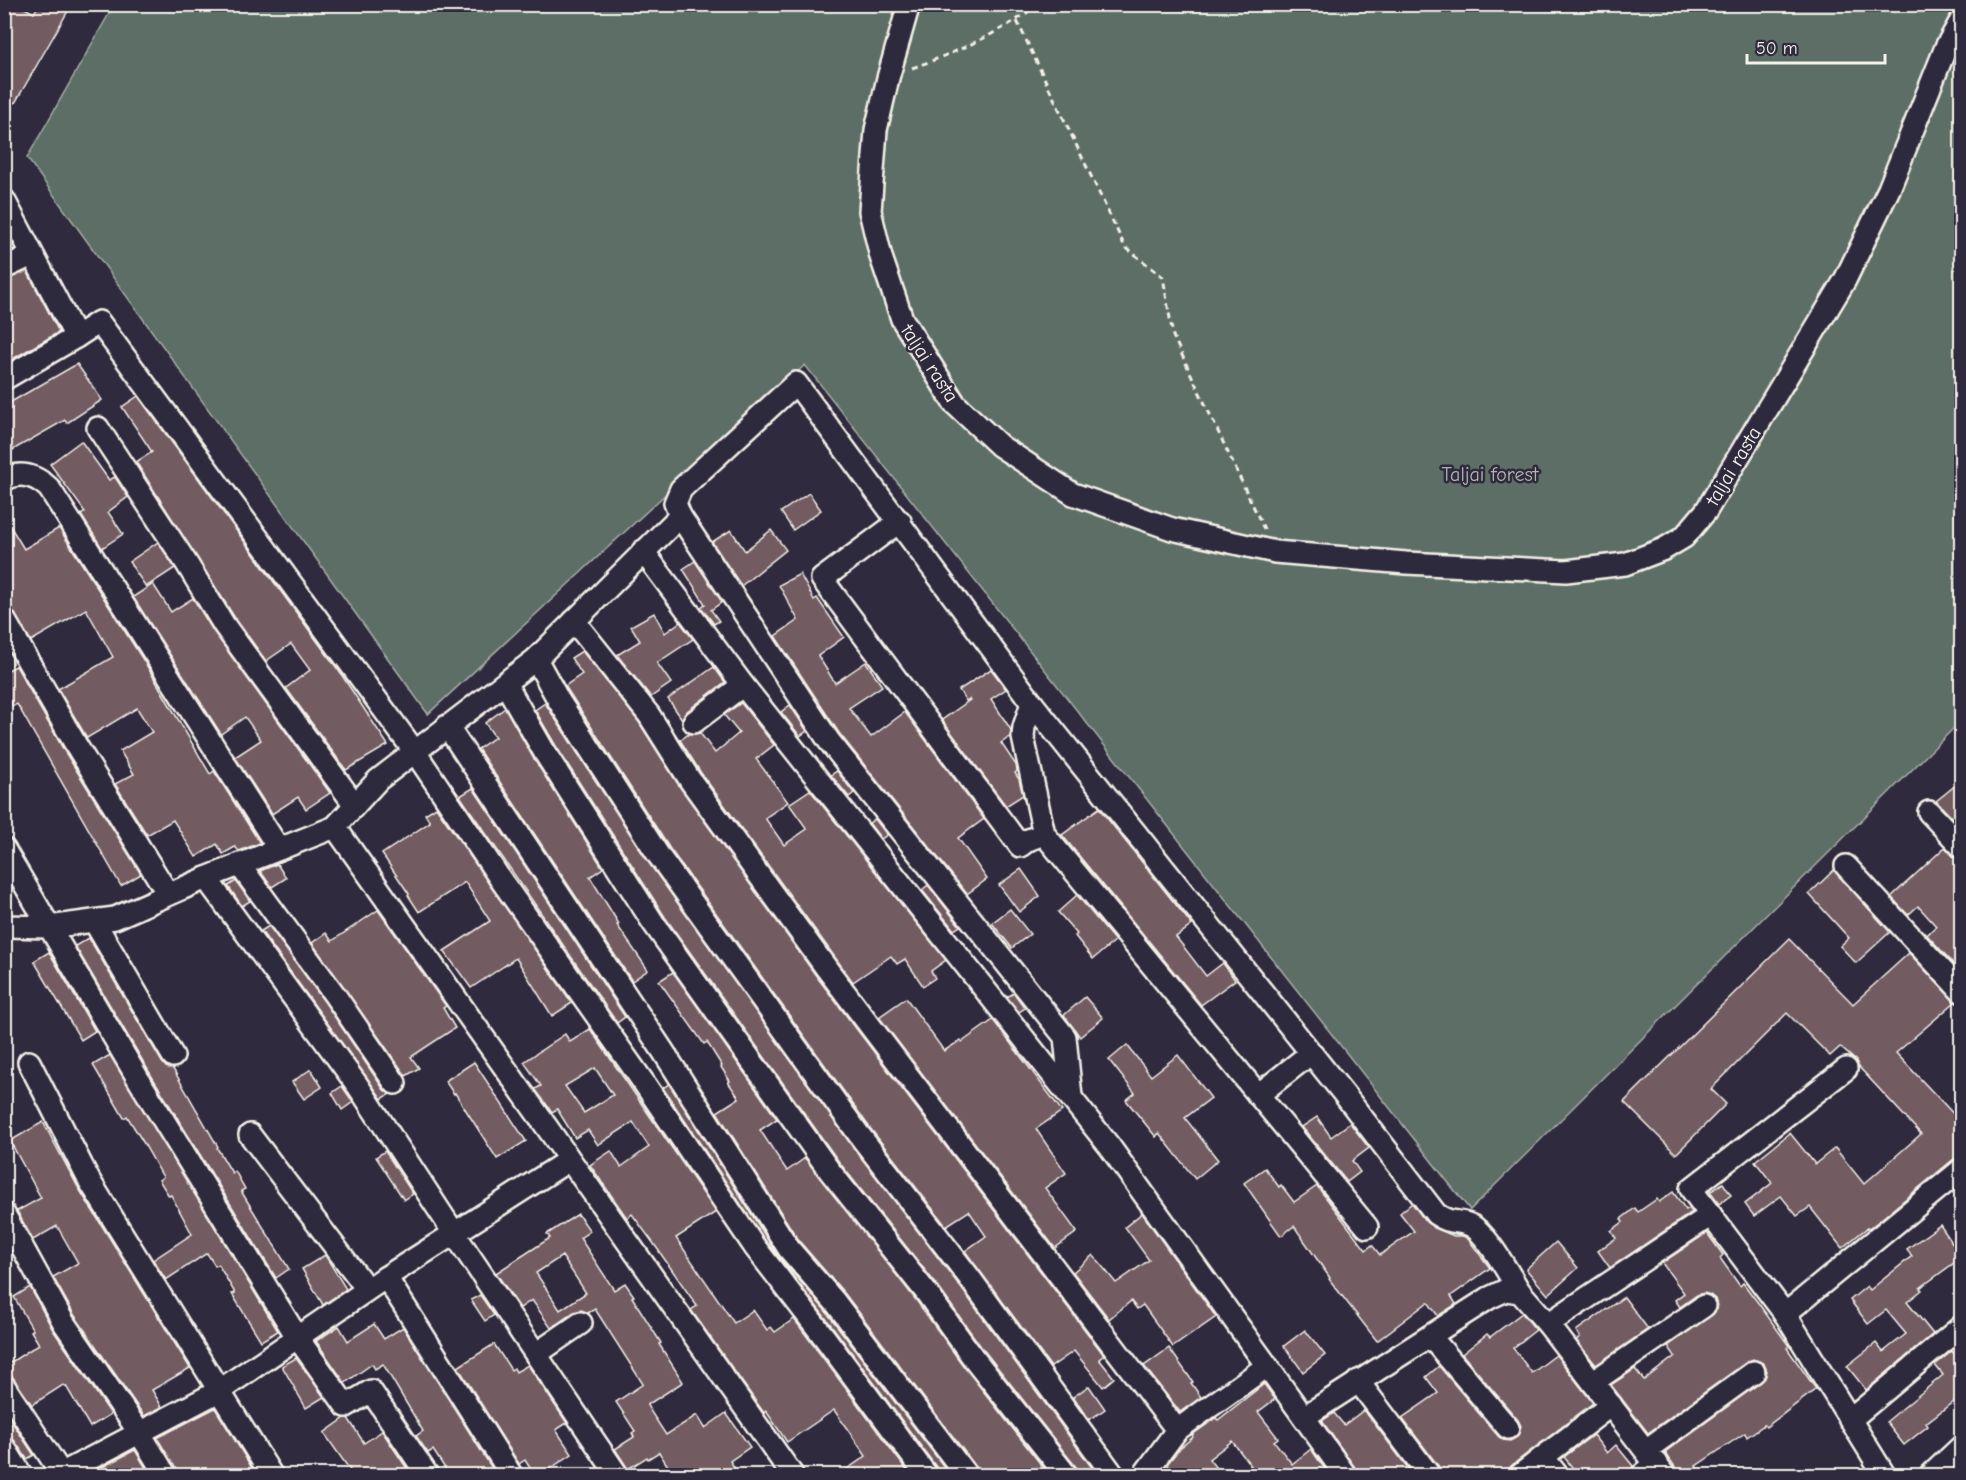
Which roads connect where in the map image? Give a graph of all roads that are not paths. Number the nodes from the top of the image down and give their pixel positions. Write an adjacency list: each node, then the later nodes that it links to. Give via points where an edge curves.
1 (909, 4): 2 (street, taljai rasta, via 876,130 870,211 902,319 955,404 1000,446 1073,494 1172,529 1275,552 1566,571 1625,564 1665,549 1684,537 1706,511 1845,280 1889,189 1946,47)
2 (1962, 19)
3 (4, 200): 4 (street)
4 (32, 255): 5 (street); 6 (street)
5 (4, 268)
6 (76, 337): 7 (street); 21 (street, via 99,322)
7 (4, 378)
8 (98, 428): 22 (street, via 224,625)
9 (5, 478): 28 (street, via 20,474 49,488)
10 (680, 516): 11 (street, via 675,503 681,489 796,383); 12 (street); 43 (street, via 829,741 1065,1037)
11 (900, 521): 18 (street); 25 (street, via 822,579 1020,846)
12 (643, 551): 14 (street); 17 (street)
13 (4, 619): 32 (street)
14 (574, 621): 15 (street); 72 (street, via 650,715 690,780 827,969)
15 (536, 659): 16 (street); 89 (street, via 659,856 860,1136 969,1277)
16 (505, 683): 20 (street); 88 (street, via 660,933 829,1170)
17 (743, 685): 19 (street); 43 (street)
18 (1032, 703): 25 (street, via 1023,737); 37 (street)
19 (694, 722)
20 (447, 726): 21 (street); 87 (street, via 789,1249 835,1302)
21 (415, 752): 22 (street, via 378,780); 86 (street, via 753,1246)
22 (355, 805): 24 (street)
23 (1929, 812): 26 (street)
24 (335, 827): 28 (street); 45 (street)
25 (1044, 834): 42 (street)
26 (1962, 847)
27 (4, 849): 35 (street)
28 (279, 849): 29 (street)
29 (239, 864): 31 (street); 41 (street)
30 (1846, 866): 36 (street)
31 (206, 878): 32 (street); 50 (street, via 358,1086)
32 (168, 894): 33 (street, via 115,918)
33 (94, 921): 35 (street); 38 (street)
34 (4, 926): 35 (street)
35 (49, 927): 60 (street)
36 (1962, 992)
37 (1311, 1053): 42 (street); 53 (street, via 1437,1214 1452,1223 1467,1223 1476,1228)
38 (173, 1056)
39 (29, 1062): 67 (street, via 89,1180)
40 (1846, 1069): 48 (street, via 1691,1189)
41 (395, 1083)
42 (1258, 1095): 49 (street)
43 (1071, 1097): 62 (street)
44 (250, 1135): 52 (street)
45 (569, 1160): 50 (street); 85 (street)
46 (1962, 1169): 55 (street)
47 (4, 1214): 73 (street, via 64,1323)
48 (1711, 1215): 55 (street); 57 (street)
49 (1366, 1227)
50 (454, 1233): 51 (street); 61 (street)
51 (386, 1277): 52 (street); 83 (street)
52 (367, 1289): 60 (street)
53 (1520, 1292): 57 (street); 59 (street, via 1506,1290)
54 (1704, 1306): 65 (street)
55 (1785, 1314): 70 (street)
56 (581, 1323): 61 (street)
57 (1548, 1324): 65 (street)
58 (1962, 1326): 70 (street)
59 (1430, 1336): 64 (street); 71 (street)
60 (297, 1337): 67 (street); 82 (street, via 346,1406 371,1391)
61 (536, 1354): 84 (street)
62 (1268, 1366): 69 (street); 72 (street)
63 (1754, 1372): 77 (street)
64 (1358, 1381): 69 (street); 92 (street)
65 (1593, 1382): 68 (street)
66 (4, 1386): 78 (street)
67 (219, 1391): 73 (street); 81 (street)
68 (1611, 1405): 76 (street); 77 (street)
69 (1304, 1417): 91 (street)
70 (1850, 1420): 95 (street)
71 (1508, 1428)
72 (1177, 1430): 90 (street)
73 (139, 1432): 78 (street); 80 (street)
74 (1962, 1446): 96 (street)
75 (4, 1447): 79 (street)
76 (1543, 1457): 93 (street); 94 (street)
77 (1652, 1466)
78 (69, 1472)
79 (22, 1476)
80 (166, 1476)
81 (272, 1476)
82 (428, 1476)
83 (512, 1476)
84 (618, 1476)
85 (794, 1476)
86 (927, 1476)
87 (967, 1476)
88 (1068, 1476)
89 (1113, 1476)
90 (1143, 1476)
91 (1346, 1476)
92 (1430, 1476)
93 (1519, 1476)
94 (1558, 1476)
95 (1885, 1476)
96 (1930, 1476)

